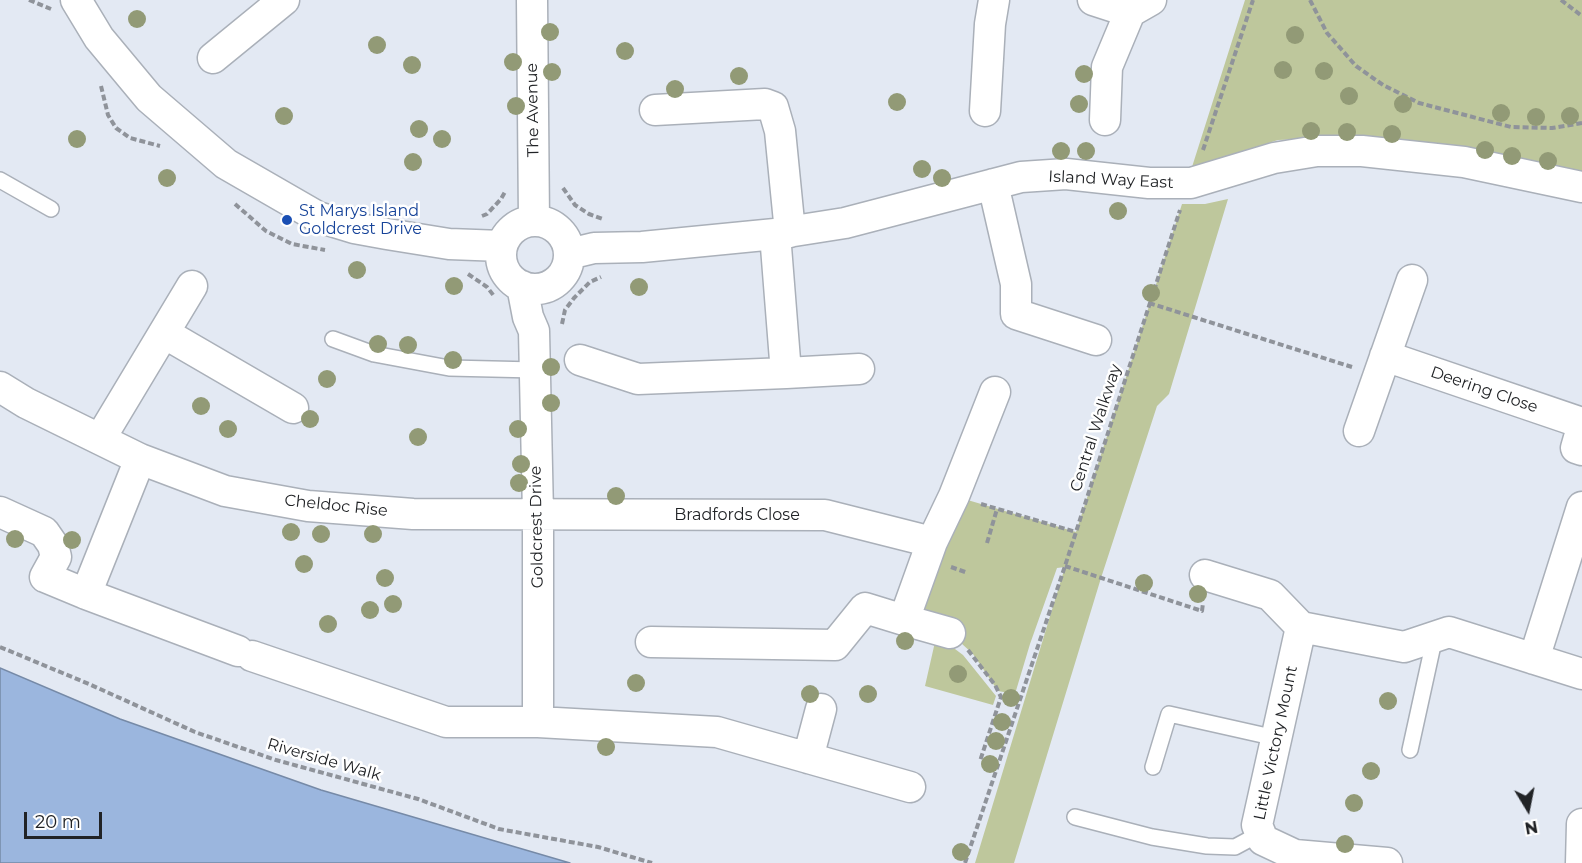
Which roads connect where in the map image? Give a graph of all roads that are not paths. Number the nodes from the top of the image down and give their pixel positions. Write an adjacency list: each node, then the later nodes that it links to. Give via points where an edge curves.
1 (76, 0): 17 (street, via 99,38 148,98 226,164 256,182 318,217 354,228 448,244)
2 (284, 0): 7 (street)
3 (532, 0): 15 (street, The Avenue)
4 (994, 0): 9 (street)
5 (1093, 0): 6 (street)
6 (1141, 6): 10 (street, via 1107,67)
7 (213, 58)
8 (655, 110): 16 (street, via 765,104 773,107 780,132)
9 (985, 111)
10 (1105, 120)
11 (0, 180): 14 (lane)
12 (993, 184): 13 (street, Island Way East, via 1021,177 1066,174 1149,183 1191,183 1274,158 1317,151 1362,151 1464,162); 16 (street, Island Way East, via 845,223); 24 (street, via 1016,284 1016,314)
13 (1582, 187)
14 (51, 208)
15 (534, 221): 17 (street, via 514,228); 18 (street, via 545,222 562,234)
16 (783, 233): 18 (street, Island Way East, via 594,248); 29 (street)
17 (502, 246): 20 (street, via 502,266 507,276)
18 (569, 254): 20 (street, via 562,274)
19 (1412, 280): 26 (street)
20 (536, 285): 28 (street, Goldcrest Drive)
21 (192, 286): 22 (street)
22 (164, 333): 32 (street); 35 (street)
23 (333, 339): 28 (lane, via 374,354 449,368)
24 (1096, 340)
25 (580, 360): 29 (street, via 639,379)
26 (1382, 366): 33 (street, Deering Close); 34 (street)
27 (859, 369): 29 (street)
28 (535, 370): 40 (street, Goldcrest Drive)
29 (786, 373)
30 (0, 387): 35 (street, Cheldoc Rise)
31 (995, 392): 41 (street)
32 (294, 408)
33 (1582, 425): 36 (street, via 1576,448)
34 (1359, 431)
35 (100, 439): 37 (street, Cheldoc Rise)
36 (1582, 450)
37 (140, 459): 40 (street, Cheldoc Rise, via 225,491 308,506 413,514); 43 (street)
38 (1582, 507): 49 (street)
39 (0, 512): 43 (street, via 44,532 53,545 56,557 45,578)
40 (538, 514): 41 (street, Bradfords Close, via 825,515); 52 (street, Goldcrest Drive)
41 (932, 542): 44 (street)
42 (1205, 575): 45 (street, via 1270,596)
43 (86, 594): 52 (street, via 446,722)
44 (904, 620): 46 (street); 48 (street, via 865,608 836,645)
45 (1301, 627): 47 (street, via 1404,647); 53 (street, Little Victory Mount)
46 (950, 633)
47 (1435, 636): 49 (street, via 1449,632); 54 (lane)
48 (651, 642)
49 (1534, 659): 50 (street)
50 (1582, 674)
51 (821, 709): 55 (street)
52 (538, 722): 55 (street, via 717,732)
53 (1276, 738): 56 (lane, via 1169,714); 60 (street, Little Victory Mount, via 1257,825)
54 (1410, 750)
55 (808, 758): 57 (street)
56 (1153, 767)
57 (910, 787)
58 (1075, 817): 60 (lane, via 1152,837 1207,846 1235,847)
59 (1582, 824): 62 (street)
60 (1261, 833): 61 (street, Little Victory Mount, via 1263,840 1295,855)
61 (1387, 863)
62 (1581, 863)

